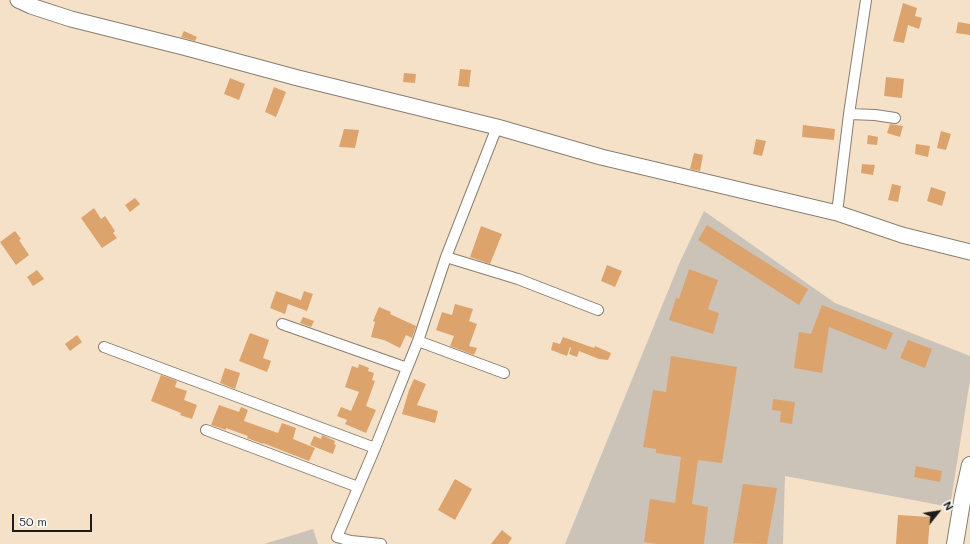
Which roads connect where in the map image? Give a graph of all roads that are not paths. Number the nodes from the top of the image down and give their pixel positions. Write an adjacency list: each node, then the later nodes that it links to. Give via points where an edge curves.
1 (18, 0): 5 (main road, via 71,19)
2 (866, 0): 3 (street)
3 (849, 114): 4 (street); 6 (street)
4 (895, 118)
5 (497, 127): 6 (main road, via 601,157); 8 (street)
6 (837, 213): 7 (main road, via 902,235)
7 (970, 252)
8 (446, 257): 9 (street, via 518,279); 11 (street)
9 (598, 310)
10 (282, 324): 13 (street)
11 (418, 341): 13 (street); 14 (street)
12 (104, 347): 16 (street)
13 (407, 368): 16 (street)
14 (504, 373)
15 (206, 430): 18 (street)
16 (376, 448): 18 (street)
17 (970, 465): 20 (main road)
18 (358, 488): 19 (street, via 337,538)
19 (381, 544)
20 (955, 544)

